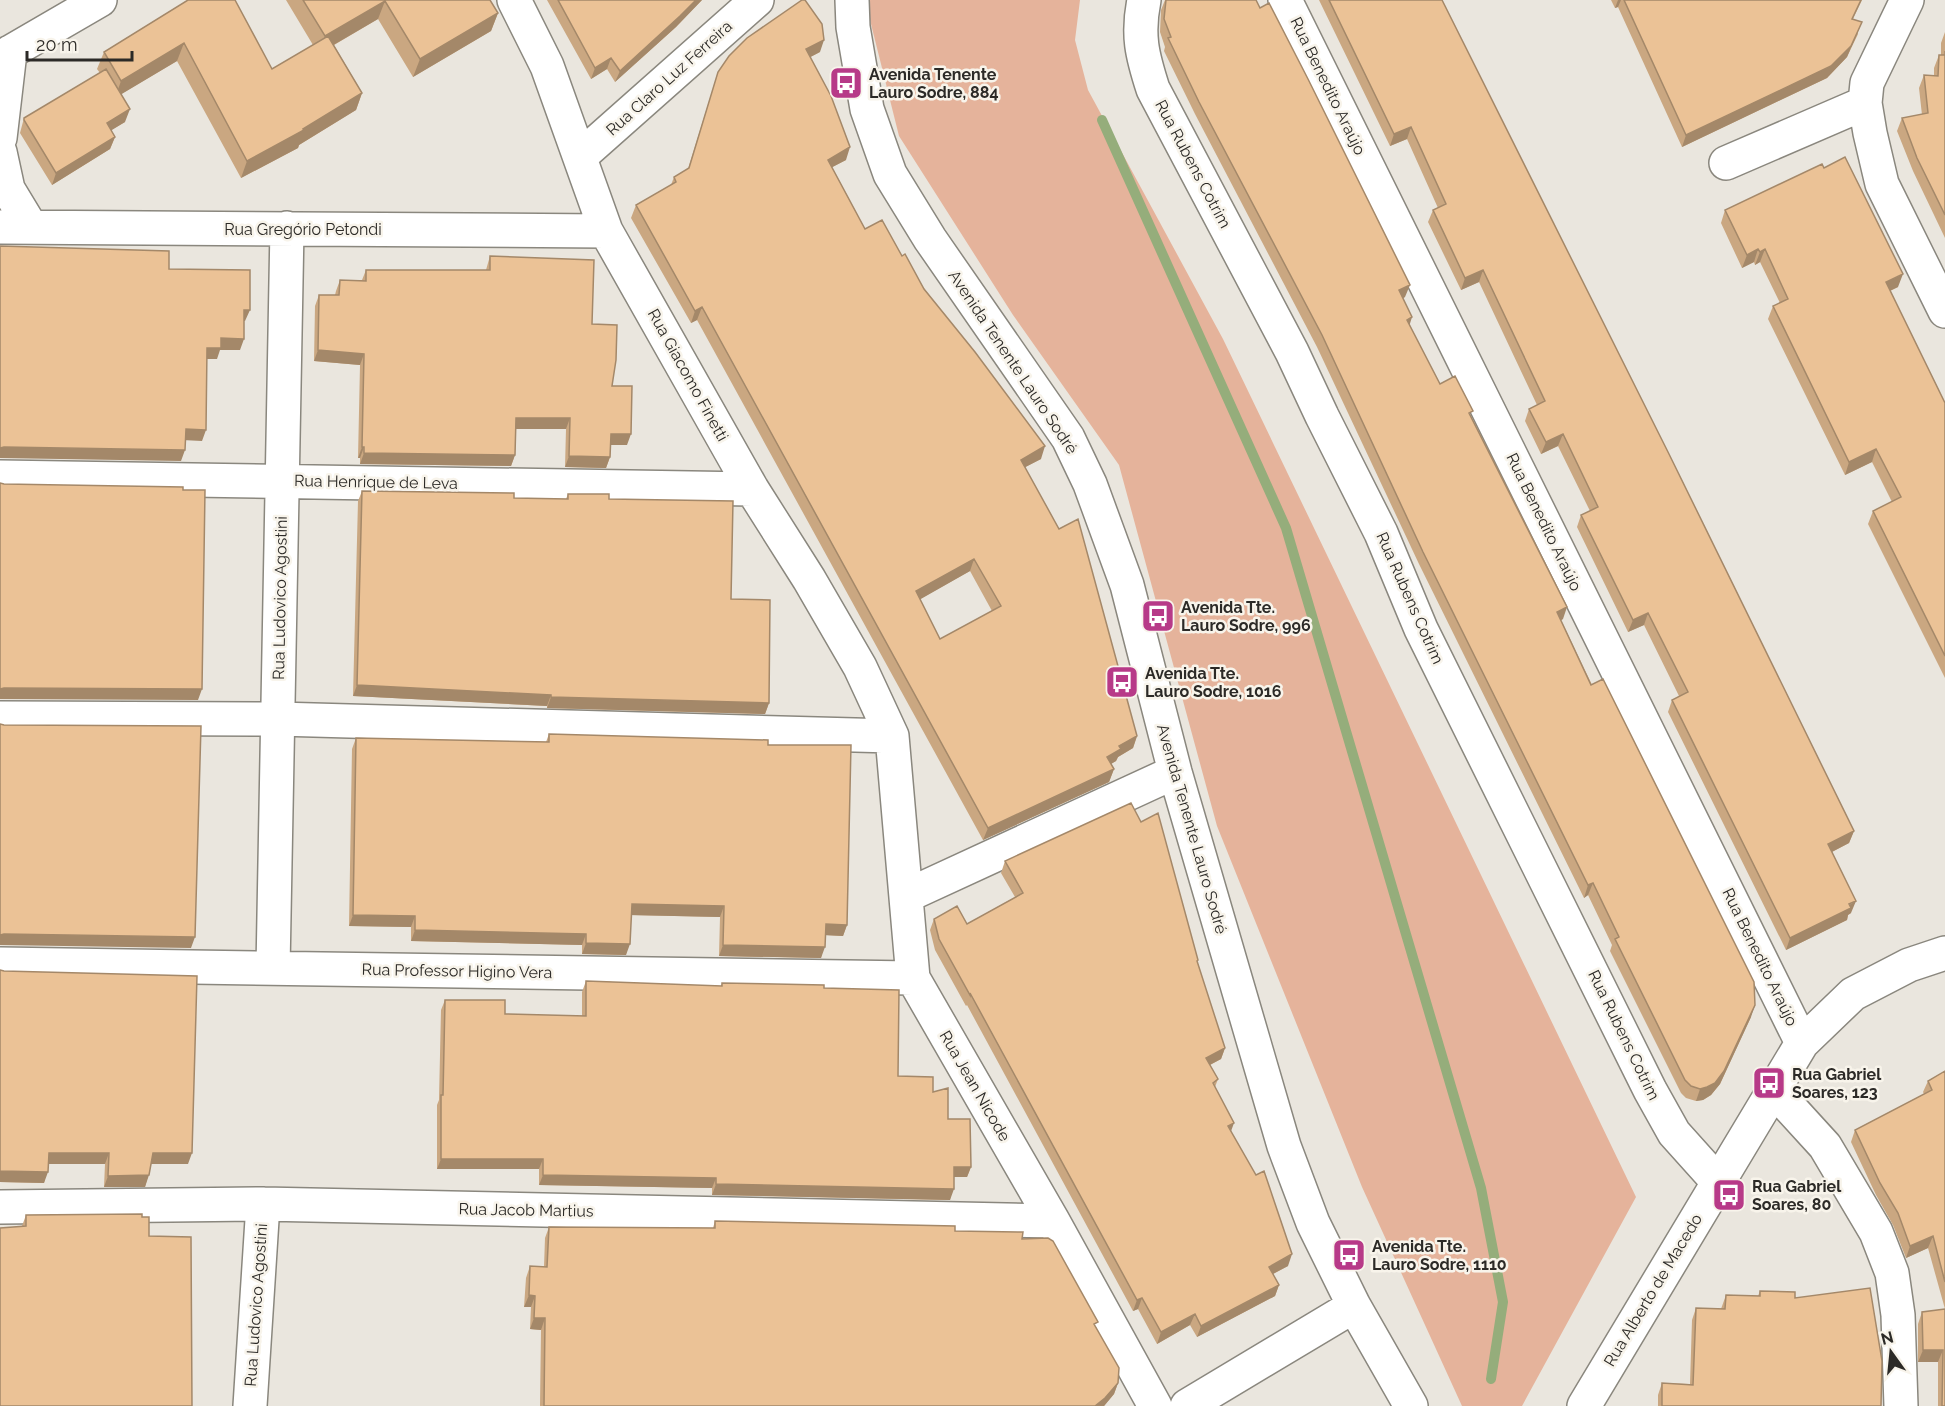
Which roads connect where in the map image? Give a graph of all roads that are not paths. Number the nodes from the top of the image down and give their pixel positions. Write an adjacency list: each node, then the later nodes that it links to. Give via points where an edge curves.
1 (514, 0): 12 (street, Rua Giacomo Finetti, via 547,66)
2 (757, 0): 12 (street, Rua Claro Luz Ferreira)
3 (852, 0): 24 (street, Avenida Tenente Lauro Sodré, via 867,109 890,174 930,239 1068,438 1090,484 1127,585)
4 (1144, 0): 32 (street, Rua Rubens Cotrim, via 1140,23 1142,56 1153,89 1292,352 1381,533 1421,629 1650,1090 1674,1133)
5 (1285, 0): 30 (street, Rua Benedito Araújo)
6 (1906, 0): 9 (street, via 1867,83)
7 (93, 2): 8 (street)
8 (5, 55): 10 (street)
9 (1865, 103): 13 (street); 17 (street, via 1882,184)
10 (0, 138)
11 (0, 152): 14 (street)
12 (581, 156): 16 (street, Rua Giacomo Finetti)
13 (1725, 163)
14 (15, 227): 15 (street, Rua Gregório Petondi)
15 (287, 228): 16 (street, Rua Gregório Petondi); 19 (street, Rua Ludovico Agostini)
16 (606, 231): 20 (street, Rua Giacomo Finetti)
17 (1945, 311)
18 (0, 477): 19 (street, Rua Henrique de Leva)
19 (283, 480): 20 (street, Rua Henrique de Leva); 22 (street, Rua Ludovico Agostini)
20 (752, 489): 23 (street, Rua Giacomo Finetti, via 860,667)
21 (0, 718): 22 (street)
22 (278, 719): 23 (street); 28 (street, Rua Ludovico Agostini)
23 (892, 736): 25 (street, Rua Jean Nicode)
24 (1175, 772): 25 (street); 36 (street, Avenida Tenente Lauro Sodré, via 1284,1146 1313,1223)
25 (906, 897): 29 (street, Rua Jean Nicode)
26 (1945, 953): 30 (street, Rua Alberto de Macedo, via 1909,965 1853,994)
27 (0, 964): 28 (street, Rua Professor Higino Vera)
28 (273, 968): 29 (street, Rua Professor Higino Vera)
29 (913, 978): 35 (street, Rua Jean Nicode)
30 (1802, 1043): 31 (street, Rua Alberto de Macedo)
31 (1773, 1089): 32 (street, Rua Alberto de Macedo); 42 (street, via 1826,1146 1876,1232 1892,1273 1898,1315)
32 (1718, 1182): 41 (street, Rua Alberto de Macedo)
33 (263, 1204): 34 (street, Rua Jacob Martius); 35 (street, Rua Jacob Martius); 37 (street, Rua Ludovico Agostini)
34 (0, 1207)
35 (1053, 1221): 38 (street, Rua Jean Nicode)
36 (1354, 1306): 39 (street); 40 (street, Avenida Tenente Lauro Sodré)
37 (250, 1406)
38 (1155, 1406)
39 (1187, 1406)
40 (1411, 1406)
41 (1584, 1406)
42 (1901, 1406)

